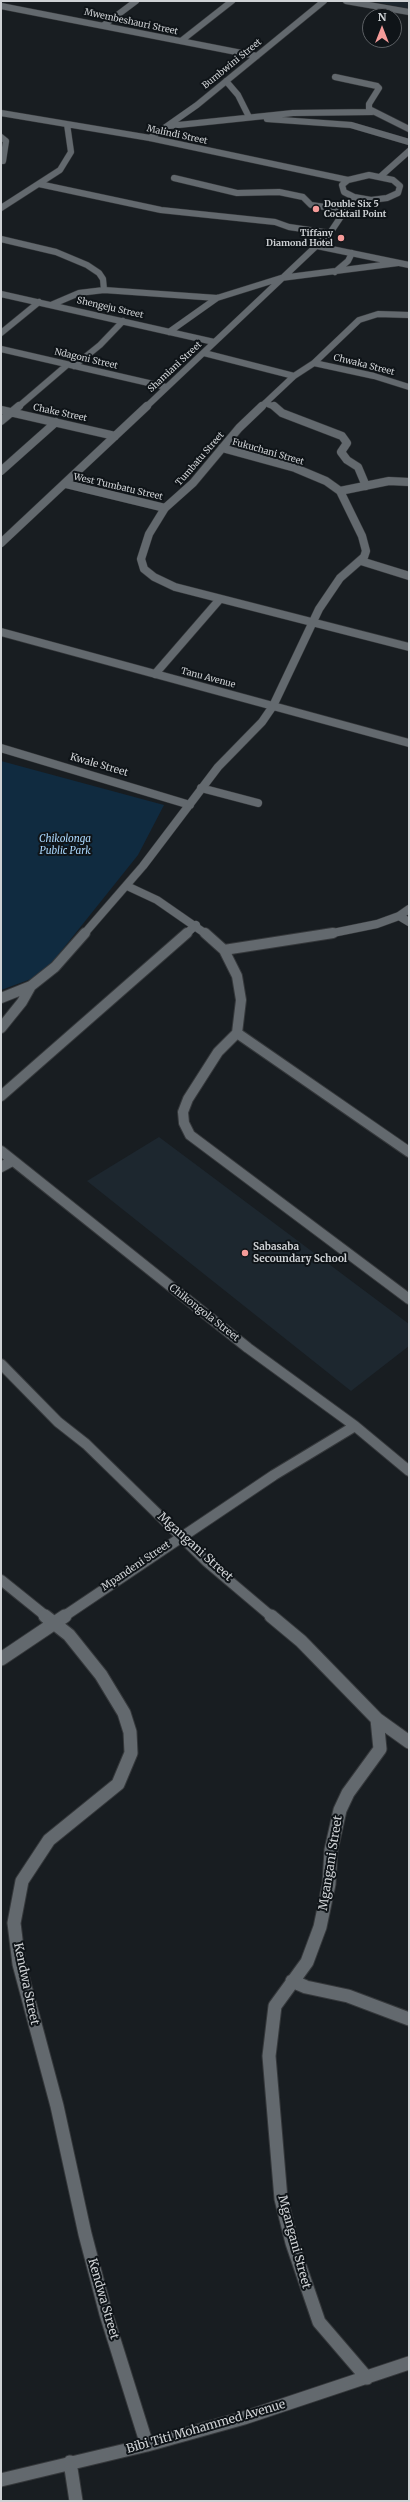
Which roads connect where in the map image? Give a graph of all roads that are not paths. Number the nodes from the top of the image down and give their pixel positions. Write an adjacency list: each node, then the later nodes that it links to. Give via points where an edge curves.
1 (136, 1): 7 (street)
2 (232, 1): 8 (street)
3 (324, 1): 9 (street, Bumbwini Street)
4 (346, 1): 6 (street)
5 (1, 6): 7 (street, Mwembeshauri Street)
6 (409, 12)
7 (104, 25): 8 (street, Mwembeshauri Street)
8 (181, 41): 9 (street, Mwembeshauri Street)
9 (257, 56): 11 (street, Bumbwini Street)
10 (335, 77): 12 (street, via 377,86 368,104)
11 (226, 81): 15 (street, via 238,95); 19 (street, Bumbwini Street)
12 (372, 112): 14 (street, via 314,112); 16 (street)
13 (1, 113): 18 (street, Malindi Street)
14 (257, 116): 15 (street); 23 (street, via 269,120 351,125)
15 (250, 117): 19 (street)
16 (397, 122): 17 (street); 20 (street)
17 (409, 122)
18 (67, 124): 22 (street, Malindi Street); 29 (street, via 71,152 60,170)
19 (167, 126): 22 (street, Bumbwini Street)
20 (409, 129)
21 (1, 138): 25 (street, via 6,141)
22 (150, 138): 28 (street, Malindi Street)
23 (409, 142)
24 (409, 152): 26 (street)
25 (3, 162)
26 (380, 176): 28 (street, via 357,176); 30 (street, via 397,183 401,193 382,198)
27 (174, 178): 32 (street, via 237,193 279,192 304,198 311,205)
28 (348, 180): 30 (street, via 342,185 344,192)
29 (39, 184): 31 (street); 33 (street, via 161,210 274,222 289,227)
30 (354, 197): 32 (street, Shamiani Street)
31 (1, 208)
32 (346, 210): 33 (street, Shamiani Street)
33 (330, 233): 35 (street, Shamiani Street)
34 (1, 239): 41 (street, via 56,252 88,265 103,279)
35 (317, 246): 36 (street); 40 (street, Shamiani Street)
36 (352, 253): 37 (street); 39 (street, via 348,261)
37 (398, 263): 38 (street); 39 (street)
38 (409, 265)
39 (335, 272): 40 (street)
40 (281, 278): 43 (street); 50 (street, Shamiani Street)
41 (104, 290): 43 (street); 45 (street, via 79,293)
42 (1, 294): 44 (street, Shengeju Street)
43 (217, 298): 48 (street)
44 (38, 302): 45 (street, Shengeju Street); 49 (street)
45 (51, 305): 47 (street, Shengeju Street)
46 (409, 315): 53 (street, Tumbatu Street, via 378,314 359,320)
47 (123, 321): 48 (street, Shengeju Street); 55 (street, via 100,345)
48 (169, 332): 50 (street, Shengeju Street)
49 (1, 333)
50 (214, 342): 52 (street, Shamiani Street)
51 (1, 349): 54 (street, Ndagoni Street)
52 (204, 352): 56 (street); 57 (street, Shamiani Street)
53 (314, 362): 56 (street, Tumbatu Street); 58 (street, Chwaka Street)
54 (67, 365): 55 (street, Ndagoni Street); 61 (street)
55 (74, 366): 57 (street, Ndagoni Street)
56 (294, 376): 59 (street, Tumbatu Street)
57 (166, 387): 64 (street, Shamiani Street)
58 (409, 387)
59 (265, 403): 65 (street, Tumbatu Street); 69 (street, via 282,413 342,436 347,443 341,452 347,460 358,467)
60 (1, 410): 61 (street, Chake Street)
61 (11, 412): 62 (street); 63 (street, Chake Street)
62 (1, 420)
63 (56, 422): 64 (street, Chake Street); 66 (street)
64 (115, 436): 68 (street, Shamiani Street)
65 (222, 448): 70 (street, Fukuchani Street, via 295,468 326,481); 71 (street, Tumbatu Street, via 193,483)
66 (1, 471)
67 (409, 482): 69 (street, via 389,481)
68 (66, 484): 71 (street, West Tumbatu Street); 72 (street, Shamiani Street)
69 (366, 486): 70 (street)
70 (340, 491): 73 (street, via 365,545 366,551)
71 (165, 508): 75 (street, Tumbatu Street, via 144,545 141,559 144,569 175,588)
72 (1, 543)
73 (361, 561): 74 (street); 76 (street, via 340,578)
74 (409, 576)
75 (220, 599): 76 (street, Tumbatu Street); 79 (street)
76 (312, 623): 78 (street, Tumbatu Street); 80 (street)
77 (1, 632): 79 (street, Tanu Avenue)
78 (409, 647)
79 (155, 674): 80 (street, Tanu Avenue)
80 (273, 706): 81 (street, Tanu Avenue); 83 (street, via 262,722)
81 (409, 743)
82 (1, 748): 85 (street, Kwale Street)
83 (201, 788): 84 (street); 85 (street)
84 (258, 803)
85 (190, 805): 86 (street)
86 (126, 886): 90 (street, via 157,900); 92 (street, via 55,967)
87 (409, 909): 88 (street)
88 (399, 916): 89 (street); 91 (street, via 377,924 298,940)
89 (409, 922)
90 (196, 926): 91 (street); 96 (street)
91 (224, 950): 95 (street, via 237,976 241,1000)
92 (31, 986): 93 (street); 94 (street)
93 (1, 998)
94 (1, 1028)
95 (236, 1033): 98 (street); 101 (street, via 218,1052 188,1099 183,1112 184,1123 190,1135)
96 (1, 1096)
97 (1, 1151): 99 (street, Chikongola Street)
98 (409, 1152)
99 (12, 1161): 100 (street); 103 (street, Chikongola Street, via 248,1348)
100 (1, 1168)
101 (409, 1300)
102 (1, 1364): 105 (street, Mgangani Street, via 58,1422 86,1444)
103 (355, 1426): 104 (street, Chikongola Street); 105 (street, Mpandeni Street, via 274,1475)
104 (409, 1471)
105 (182, 1536): 107 (street, Mpandeni Street); 109 (street, Mgangani Street, via 207,1562 302,1641)
106 (1, 1580): 107 (street, Kendwa Street)
107 (52, 1623): 108 (street, Mpandeni Street); 115 (street, Kendwa Street, via 69,1635 101,1675 120,1706 130,1732 131,1753 118,1784 50,1840 31,1865 22,1881 14,1923 18,1957 31,2014 57,2106 86,2234)
108 (1, 1659)
109 (377, 1719): 110 (street); 111 (street, Mgangani Street, via 380,1749 348,1793 340,1810 331,1850 329,1884 320,1927 307,1962)
110 (409, 1742)
111 (292, 1981): 112 (street, via 306,1987 348,1996); 114 (street, Mgangani Street, via 275,2006 269,2056 281,2199 292,2243 319,2322 352,2357)
112 (409, 2019)
113 (409, 2364): 114 (street, Bibi Titi Mohammed Avenue)
114 (367, 2378): 115 (street, Bibi Titi Mohammed Avenue, via 244,2418)
115 (147, 2445): 116 (street, Bibi Titi Mohammed Avenue)
116 (70, 2462): 117 (street, Bibi Titi Mohammed Avenue); 118 (street)
117 (1, 2480)
118 (76, 2501)

